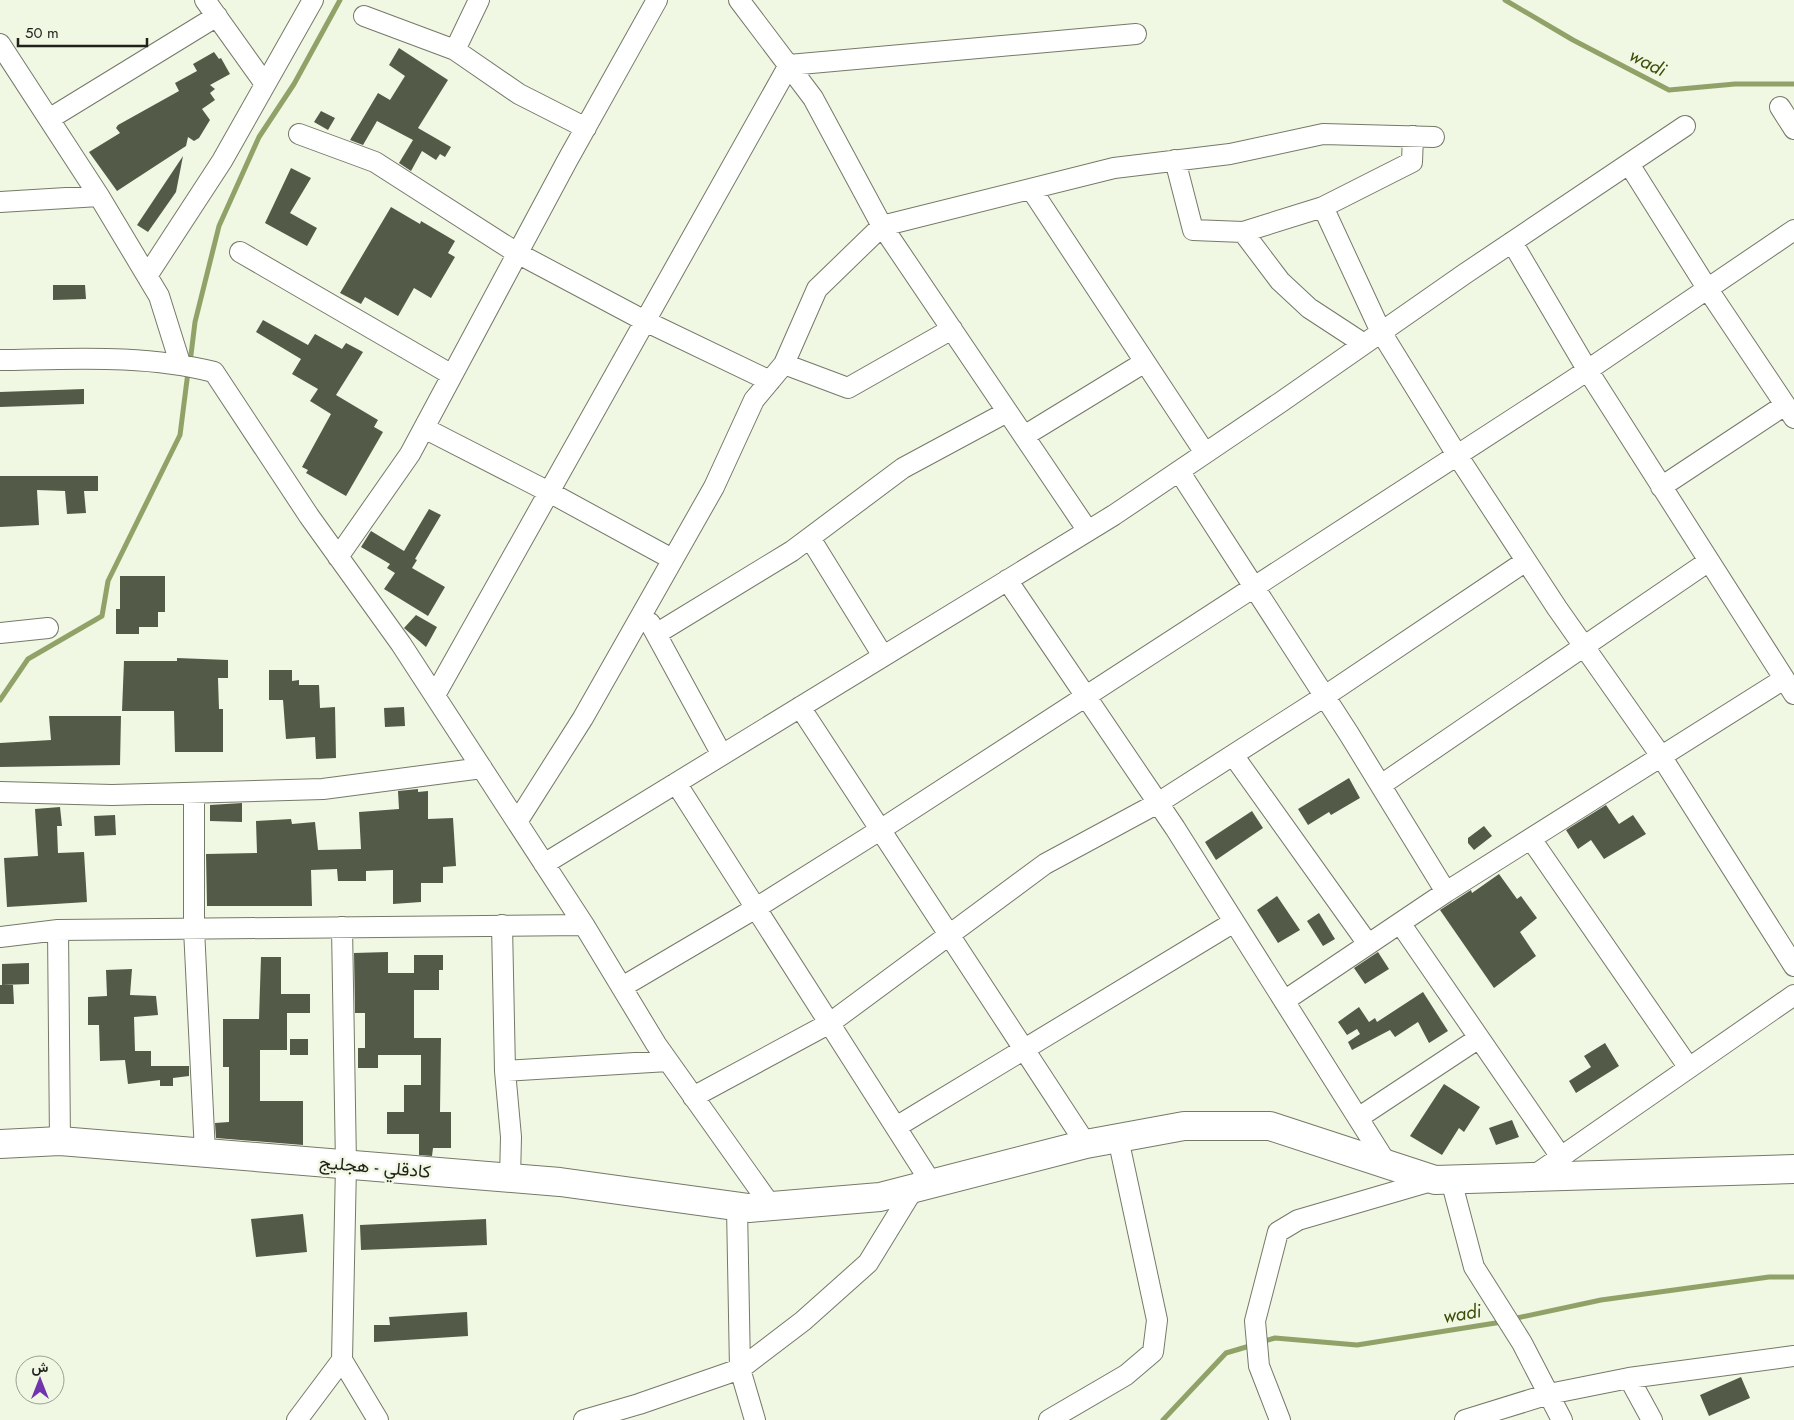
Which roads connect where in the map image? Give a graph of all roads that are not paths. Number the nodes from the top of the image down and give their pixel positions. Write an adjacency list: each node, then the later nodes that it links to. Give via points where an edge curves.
1 (313, 0): 12 (street)
2 (479, 0): 9 (street)
3 (657, 0): 16 (street)
4 (739, 0): 10 (street)
5 (211, 8): 12 (street); 14 (street)
6 (364, 16): 9 (street)
7 (1136, 34): 10 (street)
8 (0, 44): 11 (street)
9 (455, 50): 16 (street, via 519,94)
10 (789, 65): 27 (street, via 813,98); 35 (street)
11 (8, 67): 14 (street)
12 (265, 84): 33 (street, via 222,161)
13 (1780, 107): 17 (street)
14 (49, 119): 24 (street)
15 (1685, 126): 22 (street)
16 (586, 128): 32 (street)
17 (1794, 129)
18 (300, 134): 32 (street, via 375,162)
19 (1413, 136): 20 (street); 21 (street, via 1323,134 1230,154); 26 (street, via 1412,162)
20 (1434, 137)
21 (1176, 160): 23 (street, via 1114,168); 29 (street, via 1193,230)
22 (1629, 164): 30 (street); 34 (street)
23 (1031, 189): 27 (street); 40 (street)
24 (99, 196): 25 (street); 33 (street)
25 (0, 202)
26 (1323, 207): 29 (street); 37 (street)
27 (882, 226): 36 (street); 42 (street, via 817,289)
28 (1794, 230): 34 (street)
29 (1243, 232): 38 (street, via 1280,281 1308,308)
30 (1512, 242): 37 (street); 43 (street)
31 (240, 252): 44 (street)
32 (518, 253): 35 (street); 44 (street)
33 (147, 276): 41 (street, via 159,296)
34 (1707, 288): 43 (street); 46 (street)
35 (645, 321): 45 (street); 54 (street)
36 (952, 329): 42 (street, via 848,388); 47 (street)
37 (1381, 332): 38 (street); 51 (street)
38 (1364, 344): 50 (street)
39 (0, 360): 41 (street, via 92,359)
40 (1145, 362): 49 (street); 50 (street)
41 (180, 363): 57 (street, via 214,372)
42 (784, 364): 45 (street)
43 (1588, 370): 51 (street); 53 (street)
44 (452, 375): 48 (street)
45 (770, 381): 58 (street, via 754,400 714,487)
46 (1790, 411): 53 (street)
47 (1007, 412): 49 (street); 56 (street, via 903,468)
48 (424, 428): 54 (street); 57 (street, via 410,454)
49 (1024, 436): 55 (street)
50 (1206, 453): 52 (street)
51 (1457, 455): 59 (street); 62 (street)
52 (1178, 472): 55 (street); 62 (street)
53 (1661, 486): 60 (street)
54 (549, 492): 58 (street); 70 (street)
55 (1088, 531): 61 (street)
56 (810, 538): 66 (street); 68 (street)
57 (338, 557): 70 (street, via 402,644)
58 (672, 559): 63 (street)
59 (1526, 560): 67 (street); 71 (street)
60 (1709, 561): 67 (street); 69 (street)
61 (1007, 580): 68 (street); 72 (street)
62 (1254, 586): 71 (street); 72 (street)
63 (643, 610): 66 (street); 83 (street, via 583,718)
64 (48, 628): 65 (street)
65 (0, 633)
66 (656, 634): 74 (street)
67 (1585, 647): 76 (street); 79 (street)
68 (883, 656): 73 (street)
69 (1789, 686): 76 (street)
70 (434, 695): 77 (street)
71 (1325, 696): 75 (street); 79 (street)
72 (1086, 697): 82 (street); 84 (street)
73 (800, 707): 74 (street); 84 (street)
74 (722, 755): 78 (street)
75 (1233, 755): 82 (street); 98 (street)
76 (1661, 756): 85 (street); 99 (street)
77 (482, 768): 81 (street, via 323,789); 83 (street)
78 (676, 783): 86 (street); 88 (street)
79 (1380, 785): 87 (street)
80 (0, 792): 81 (street)
81 (194, 793): 94 (street)
82 (1158, 803): 89 (street); 96 (street, via 1045,864)
83 (517, 822): 86 (street)
84 (880, 830): 88 (street); 96 (street)
85 (1531, 839): 87 (street); 107 (street)
86 (544, 864): 91 (street)
87 (1446, 892): 90 (street)
88 (756, 908): 100 (street); 103 (street)
89 (1234, 922): 102 (street); 105 (street)
90 (1400, 923): 98 (street); 104 (street)
91 (584, 925): 92 (street); 100 (street)
92 (502, 926): 93 (street); 108 (street)
93 (342, 927): 94 (street); 119 (street)
94 (194, 929): 95 (street); 116 (street)
95 (58, 930): 97 (street); 113 (street)
96 (950, 936): 103 (street); 105 (street)
97 (0, 937)
98 (1368, 944): 102 (street)
99 (1794, 966)
100 (622, 987): 106 (street)
101 (1794, 995): 107 (street)
102 (1284, 1001): 110 (street)
103 (830, 1023): 109 (street); 111 (street)
104 (1479, 1038): 110 (street); 117 (street)
105 (1024, 1050): 111 (street); 115 (street)
106 (668, 1061): 108 (street); 109 (street)
107 (1689, 1068): 117 (street)
108 (505, 1071): 122 (street, via 511,1137)
109 (693, 1097): 125 (street)
110 (1358, 1118): 118 (street)
111 (896, 1127): 124 (street)
112 (1118, 1138): 115 (street, كادقلي - هجليج); 118 (street, كادقلي - هجليج, via 1184,1126 1270,1126); 135 (street, via 1157,1320 1153,1352 1126,1375)
113 (60, 1141): 114 (street, كادقلي - هجليج); 116 (street, كادقلي - هجليج)
114 (0, 1144)
115 (1086, 1144): 124 (street, كادقلي - هجليج)
116 (204, 1153): 119 (street, كادقلي - هجليج)
117 (1561, 1157): 121 (street)
118 (1387, 1164): 123 (street, كادقلي - هجليج)
119 (346, 1165): 122 (street, كادقلي - هجليج); 127 (street)
120 (1794, 1169): 121 (street)
121 (1532, 1177): 123 (street)
122 (510, 1178): 125 (street, كادقلي - هجليج)
123 (1443, 1180): 130 (street, via 1474,1267); 136 (street, via 1298,1220 1278,1232 1255,1321 1259,1366)
124 (923, 1186): 125 (street, كادقلي - هجليج, via 880,1197); 128 (street, via 868,1263 803,1321)
125 (752, 1207): 128 (street)
126 (1794, 1356): 129 (street)
127 (342, 1360): 131 (street); 132 (street)
128 (740, 1369): 133 (street); 134 (street)
129 (1629, 1378): 130 (street); 139 (street)
130 (1550, 1394): 137 (street); 138 (street)
131 (297, 1420)
132 (378, 1420)
133 (584, 1420)
134 (755, 1420)
135 (1048, 1420)
136 (1280, 1420)
137 (1464, 1420)
138 (1562, 1420)
139 (1652, 1420)

